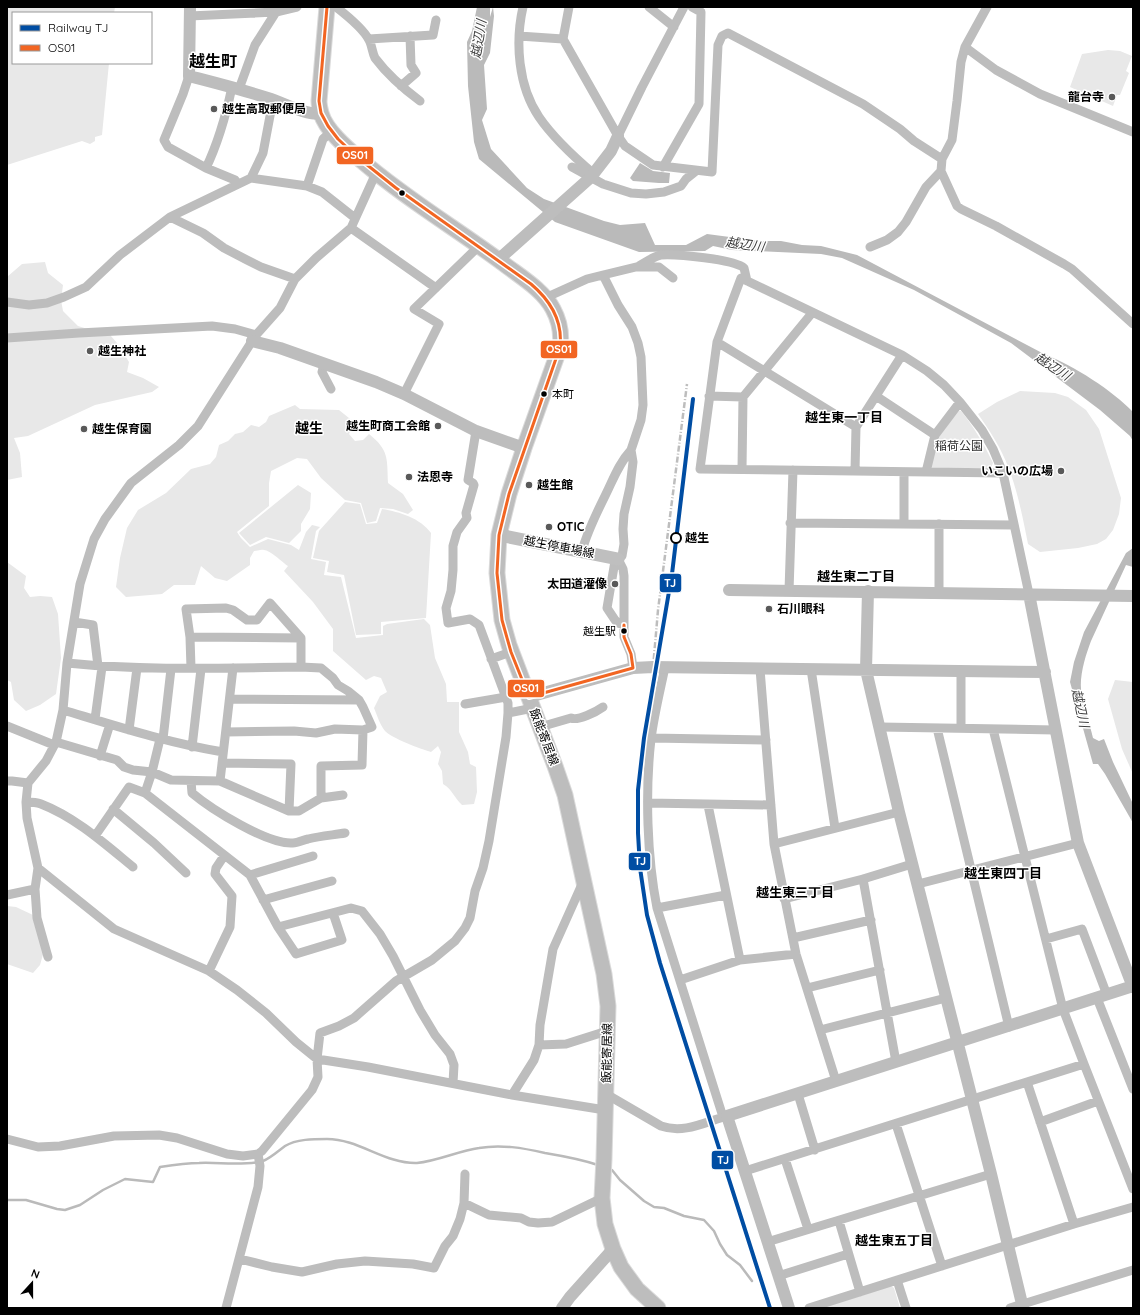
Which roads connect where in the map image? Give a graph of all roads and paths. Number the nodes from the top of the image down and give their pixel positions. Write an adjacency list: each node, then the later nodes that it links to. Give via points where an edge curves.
1 (327, 7): 24 (main road, 飯能寄居線, via 319,101)
2 (336, 7): 16 (street)
3 (523, 7): 15 (street)
4 (569, 7): 17 (street)
5 (649, 7): 13 (street)
6 (684, 7): 13 (street)
7 (692, 7): 30 (street, via 701,12 699,104)
8 (987, 7): 18 (street)
9 (293, 8): 10 (street)
10 (270, 10): 11 (street); 21 (street)
11 (190, 11): 19 (street)
12 (436, 20): 14 (street, via 433,35)
13 (674, 27): 27 (street)
14 (410, 36): 16 (street); 20 (street, via 411,65 416,73)
15 (519, 36): 17 (street); 35 (street, via 523,81 538,116)
16 (369, 39): 20 (street, via 374,56)
17 (563, 39): 27 (street)
18 (965, 48): 26 (street, via 996,70 1040,94); 28 (street, via 961,62 952,140)
19 (189, 76): 21 (street); 31 (street, via 164,140 168,147)
20 (401, 86): 23 (street)
21 (236, 88): 22 (street); 31 (street)
22 (273, 100): 24 (street, via 305,112); 36 (street, via 264,148)
23 (420, 101)
24 (321, 114): 25 (main road, 飯能寄居線)
25 (331, 132): 34 (main road, 飯能寄居線); 38 (street, via 323,139)
26 (1133, 132)
27 (618, 136): 30 (street, via 625,146 654,165); 35 (street, via 611,151)
28 (942, 159): 32 (street); 33 (street, via 863,104 728,33 722,36 718,45 712,172)
29 (572, 167): 35 (street)
30 (663, 167): 33 (street)
31 (206, 168): 37 (street, via 235,180)
32 (941, 170): 43 (street, via 926,187 898,232 887,240); 54 (street, via 957,206 1068,267)
33 (696, 171): 35 (street, via 681,186 664,192 646,194 618,189)
34 (376, 173): 40 (street); 42 (main road, 飯能寄居線)
35 (591, 177): 44 (street)
36 (251, 178): 37 (street); 38 (street)
37 (238, 184): 39 (street)
38 (307, 186): 40 (street, via 322,192)
39 (170, 217): 48 (street, via 252,262); 52 (street, via 120,255 86,287 47,303 29,306)
40 (355, 218): 41 (street)
41 (351, 228): 48 (street); 50 (street)
42 (479, 246): 44 (main road, 飯能寄居線); 50 (street)
43 (870, 246)
44 (498, 260): 51 (main road, 飯能寄居線)
45 (636, 267): 46 (street); 47 (street, via 659,267); 49 (street, via 657,256 684,255 735,263 744,268)
46 (603, 275): 51 (street, via 587,279); 71 (street, via 632,327 641,358 643,405)
47 (673, 278)
48 (295, 279): 56 (street, via 280,308)
49 (747, 281): 53 (street); 57 (street, via 741,278)
50 (436, 288): 62 (street, via 414,309 439,324)
51 (544, 298): 70 (main road, 飯能寄居線, via 560,324 561,340)
52 (7, 302)
53 (812, 313): 58 (street); 60 (street)
54 (1133, 324)
55 (7, 338): 56 (street, via 212,326 235,329)
56 (254, 338): 59 (street); 92 (street, via 198,426 179,445 131,483 105,519 86,561)
57 (717, 342): 60 (street); 63 (street)
58 (902, 355): 65 (street); 66 (street, via 927,371)
59 (324, 364): 61 (street, via 322,372); 62 (street)
60 (764, 372): 64 (street); 67 (street)
61 (331, 389)
62 (404, 394): 68 (street)
63 (710, 396): 64 (street); 72 (street, via 700,469)
64 (743, 396): 72 (street)
65 (876, 396): 67 (street); 69 (street)
66 (960, 402): 69 (street); 77 (street, via 986,436)
67 (856, 427): 74 (street)
68 (476, 431): 70 (street); 98 (street, via 468,480 474,485 466,512 467,518 457,532 453,546 451,591 446,608 448,623 470,619 479,625)
69 (935, 434): 76 (street)
70 (524, 448): 82 (main road, 飯能寄居線)
71 (631, 450): 83 (street, via 618,469 586,536); 84 (street, via 633,462 624,521 624,544 622,556)
72 (742, 469): 73 (street)
73 (793, 470): 74 (street); 78 (street)
74 (855, 471): 75 (street)
75 (904, 472): 76 (street); 79 (street)
76 (926, 472): 77 (street)
77 (1003, 473): 81 (street)
78 (790, 523): 79 (street); 86 (street)
79 (904, 524): 80 (street)
80 (939, 524): 81 (street); 88 (street)
81 (1014, 525): 89 (street)
82 (499, 535): 83 (main road, 越生停車場線); 97 (main road, 飯能寄居線, via 499,598)
83 (582, 551): 84 (main road, 越生停車場線)
84 (615, 558): 93 (street, via 623,569 624,576); 93 (street, via 607,608 618,623)
85 (729, 590): 86 (street)
86 (788, 591): 87 (street)
87 (868, 591): 88 (street); 110 (street)
88 (939, 593): 89 (street)
89 (1029, 594): 90 (street); 112 (street)
90 (1133, 596)
91 (248, 620): 94 (street, via 226,608 186,609); 95 (street); 96 (street, via 257,620 270,603)
92 (74, 622): 99 (street); 100 (street, via 93,625)
93 (624, 625): 105 (street, via 624,637)
94 (190, 637): 95 (street); 107 (street)
95 (248, 638): 96 (street)
96 (301, 638): 101 (street)
97 (511, 652): 98 (street); 116 (main road, 飯能寄居線)
98 (491, 659): 113 (street)
99 (67, 663): 100 (street); 119 (street)
100 (100, 666): 103 (street); 121 (street)
101 (301, 667): 104 (street); 115 (street, via 322,668 338,685)
102 (665, 667): 105 (street); 108 (street); 133 (street)
103 (137, 668): 106 (street); 129 (street)
104 (233, 668): 107 (street); 114 (street)
105 (633, 668): 116 (street)
106 (171, 669): 107 (street); 134 (street)
107 (196, 669): 137 (street)
108 (760, 669): 109 (street); 135 (street)
109 (812, 669): 110 (street); 156 (street)
110 (866, 670): 111 (street); 125 (street)
111 (962, 672): 112 (street); 126 (street)
112 (1044, 672): 131 (street)
113 (506, 697): 117 (street); 120 (street)
114 (230, 699): 115 (street); 132 (street)
115 (359, 700): 130 (street, via 372,727)
116 (531, 703): 120 (street); 124 (main road, 飯能寄居線)
117 (465, 704)
118 (603, 707): 124 (street, via 574,719)
119 (63, 710): 121 (street); 136 (street)
120 (508, 713): 190 (street, via 489,841 470,918 455,941 432,960)
121 (95, 719): 122 (street)
122 (110, 724): 129 (street); 139 (street)
123 (7, 726): 136 (street)
124 (540, 726): 172 (main road, 飯能寄居線, via 565,795)
125 (880, 727): 127 (street); 155 (street)
126 (961, 727): 127 (street); 128 (street)
127 (937, 728): 167 (street)
128 (993, 729): 131 (street); 163 (street)
129 (129, 730): 134 (street)
130 (363, 730): 132 (street, via 335,729 316,733); 148 (street, via 362,765 321,766)
131 (1055, 730): 159 (street)
132 (226, 732): 138 (street)
133 (652, 738): 135 (street); 150 (street)
134 (161, 739): 137 (street); 141 (street)
135 (766, 740): 152 (street)
136 (55, 743): 139 (street); 145 (street, via 46,761)
137 (192, 747): 138 (street)
138 (223, 752): 140 (street)
139 (100, 756): 141 (street, via 117,760 124,767 133,770)
140 (222, 763): 144 (street); 154 (street, via 291,764)
141 (152, 772): 143 (street, via 171,780); 146 (street)
142 (7, 781): 145 (street)
143 (191, 781): 144 (street); 157 (street, via 192,793 201,801 262,835 293,843)
144 (220, 781): 154 (street)
145 (28, 783): 149 (street)
146 (145, 793): 153 (street, via 129,787); 161 (street)
147 (343, 794): 148 (street)
148 (321, 798): 154 (street, via 299,811)
149 (26, 802): 158 (street, via 40,803); 166 (street)
150 (648, 803): 151 (street); 179 (street, via 653,887)
151 (708, 805): 152 (street); 176 (street)
152 (770, 805): 160 (street)
153 (113, 809): 158 (street); 168 (street)
154 (289, 811)
155 (899, 812): 156 (street); 164 (street)
156 (835, 828): 160 (street)
157 (345, 833)
158 (95, 836): 165 (street)
159 (1078, 843): 163 (street); 192 (street)
160 (774, 844): 177 (street)
161 (224, 856): 169 (street); 189 (street, via 215,874 232,896 230,927)
162 (313, 856): 169 (street)
163 (1025, 856): 167 (street); 184 (street)
164 (912, 864): 170 (street); 173 (street)
165 (133, 867)
166 (38, 868): 174 (street); 189 (street, via 114,929)
167 (972, 870): 173 (street); 198 (street)
168 (186, 873)
169 (250, 875): 178 (street)
170 (864, 878): 177 (street); 181 (street)
171 (332, 881): 178 (street)
172 (583, 882): 200 (main road, 飯能寄居線, via 604,974 608,1006); 202 (street, via 553,949)
173 (918, 884): 195 (street)
174 (35, 888): 175 (street); 186 (street, via 38,918)
175 (7, 895)
176 (726, 895): 179 (street); 187 (street)
177 (784, 899): 183 (street)
178 (263, 900): 182 (street)
179 (657, 908): 191 (street)
180 (333, 913): 182 (street); 182 (street, via 342,940 296,954); 190 (street, via 351,908 362,911 386,945)
181 (871, 920): 183 (street); 188 (street)
182 (278, 927)
183 (792, 938): 185 (street)
184 (1046, 939): 194 (street, via 1082,929); 196 (street)
185 (796, 954): 187 (street); 193 (street)
186 (48, 957)
187 (740, 960): 191 (street)
188 (880, 970): 193 (street); 197 (street)
189 (208, 972): 203 (street, via 237,990 266,1013)
190 (403, 977): 203 (street, via 354,1018 320,1033); 208 (street, via 435,1035 450,1054 454,1065)
191 (680, 980): 216 (street)
192 (1133, 986): 194 (street)
193 (807, 988): 199 (street)
194 (1102, 996): 196 (street); 209 (street)
195 (946, 998): 197 (street); 201 (street)
196 (1063, 1009): 198 (street); 205 (street)
197 (888, 1013): 199 (street); 204 (street)
198 (1009, 1027): 201 (street)
199 (820, 1030): 206 (street)
200 (607, 1031): 202 (street, via 566,1044); 210 (main road, 飯能寄居線)
201 (957, 1042): 204 (street); 213 (street)
202 (539, 1045): 212 (street, via 534,1060)
203 (317, 1060): 208 (street); 221 (street, via 318,1077 312,1090 262,1151)
204 (896, 1062): 206 (street)
205 (1084, 1064): 207 (street); 214 (street)
206 (836, 1081): 211 (street)
207 (1027, 1082): 213 (street); 217 (street)
208 (454, 1084): 212 (street)
209 (1133, 1090)
210 (606, 1094): 215 (main road, 飯能寄居線); 216 (street, via 668,1129 686,1129)
211 (798, 1094): 216 (street); 220 (street)
212 (512, 1095): 215 (street)
213 (972, 1100): 218 (street); 227 (street)
214 (1098, 1101): 217 (street); 224 (street)
215 (605, 1110): 230 (main road, 飯能寄居線)
216 (725, 1117): 225 (street)
217 (1040, 1122): 234 (street)
218 (896, 1124): 220 (street); 229 (street)
219 (7, 1139): 221 (street, via 38,1147 60,1146 114,1136 159,1135 227,1154)
220 (815, 1150): 222 (street)
221 (259, 1159): 240 (street, via 258,1187)
222 (786, 1159): 225 (street); 235 (street)
223 (1133, 1162): 224 (street)
224 (1124, 1166): 228 (street)
225 (745, 1171): 236 (street)
226 (465, 1174): 231 (street)
227 (991, 1174): 229 (street); 237 (street)
228 (1133, 1189)
229 (919, 1195): 233 (street); 241 (street)
230 (602, 1198): 231 (street, via 552,1222 538,1223 521,1218 489,1215); 238 (main road, 飯能寄居線, via 605,1224)
231 (464, 1203): 240 (street, via 453,1236 434,1268 365,1261 302,1272)
232 (1133, 1206): 234 (street)
233 (839, 1221): 235 (street); 239 (street)
234 (1074, 1224): 237 (street)
235 (808, 1229): 236 (street)
236 (767, 1242): 243 (street)
237 (1009, 1244): 241 (street); 246 (street)
238 (613, 1249): 248 (street); 249 (main road, 飯能寄居線, via 621,1267 636,1289)
239 (848, 1254): 243 (street); 245 (street)
240 (240, 1259): 247 (street)
241 (942, 1266): 244 (street)
242 (1133, 1270): 246 (street)
243 (778, 1276): 250 (street)
244 (897, 1280): 245 (street); 252 (street)
245 (860, 1292): 251 (street)
246 (1023, 1306): 253 (street)
247 (226, 1308)
248 (562, 1308)
249 (658, 1308)
250 (789, 1308)
251 (809, 1308)
252 (906, 1308)
253 (1010, 1308)

